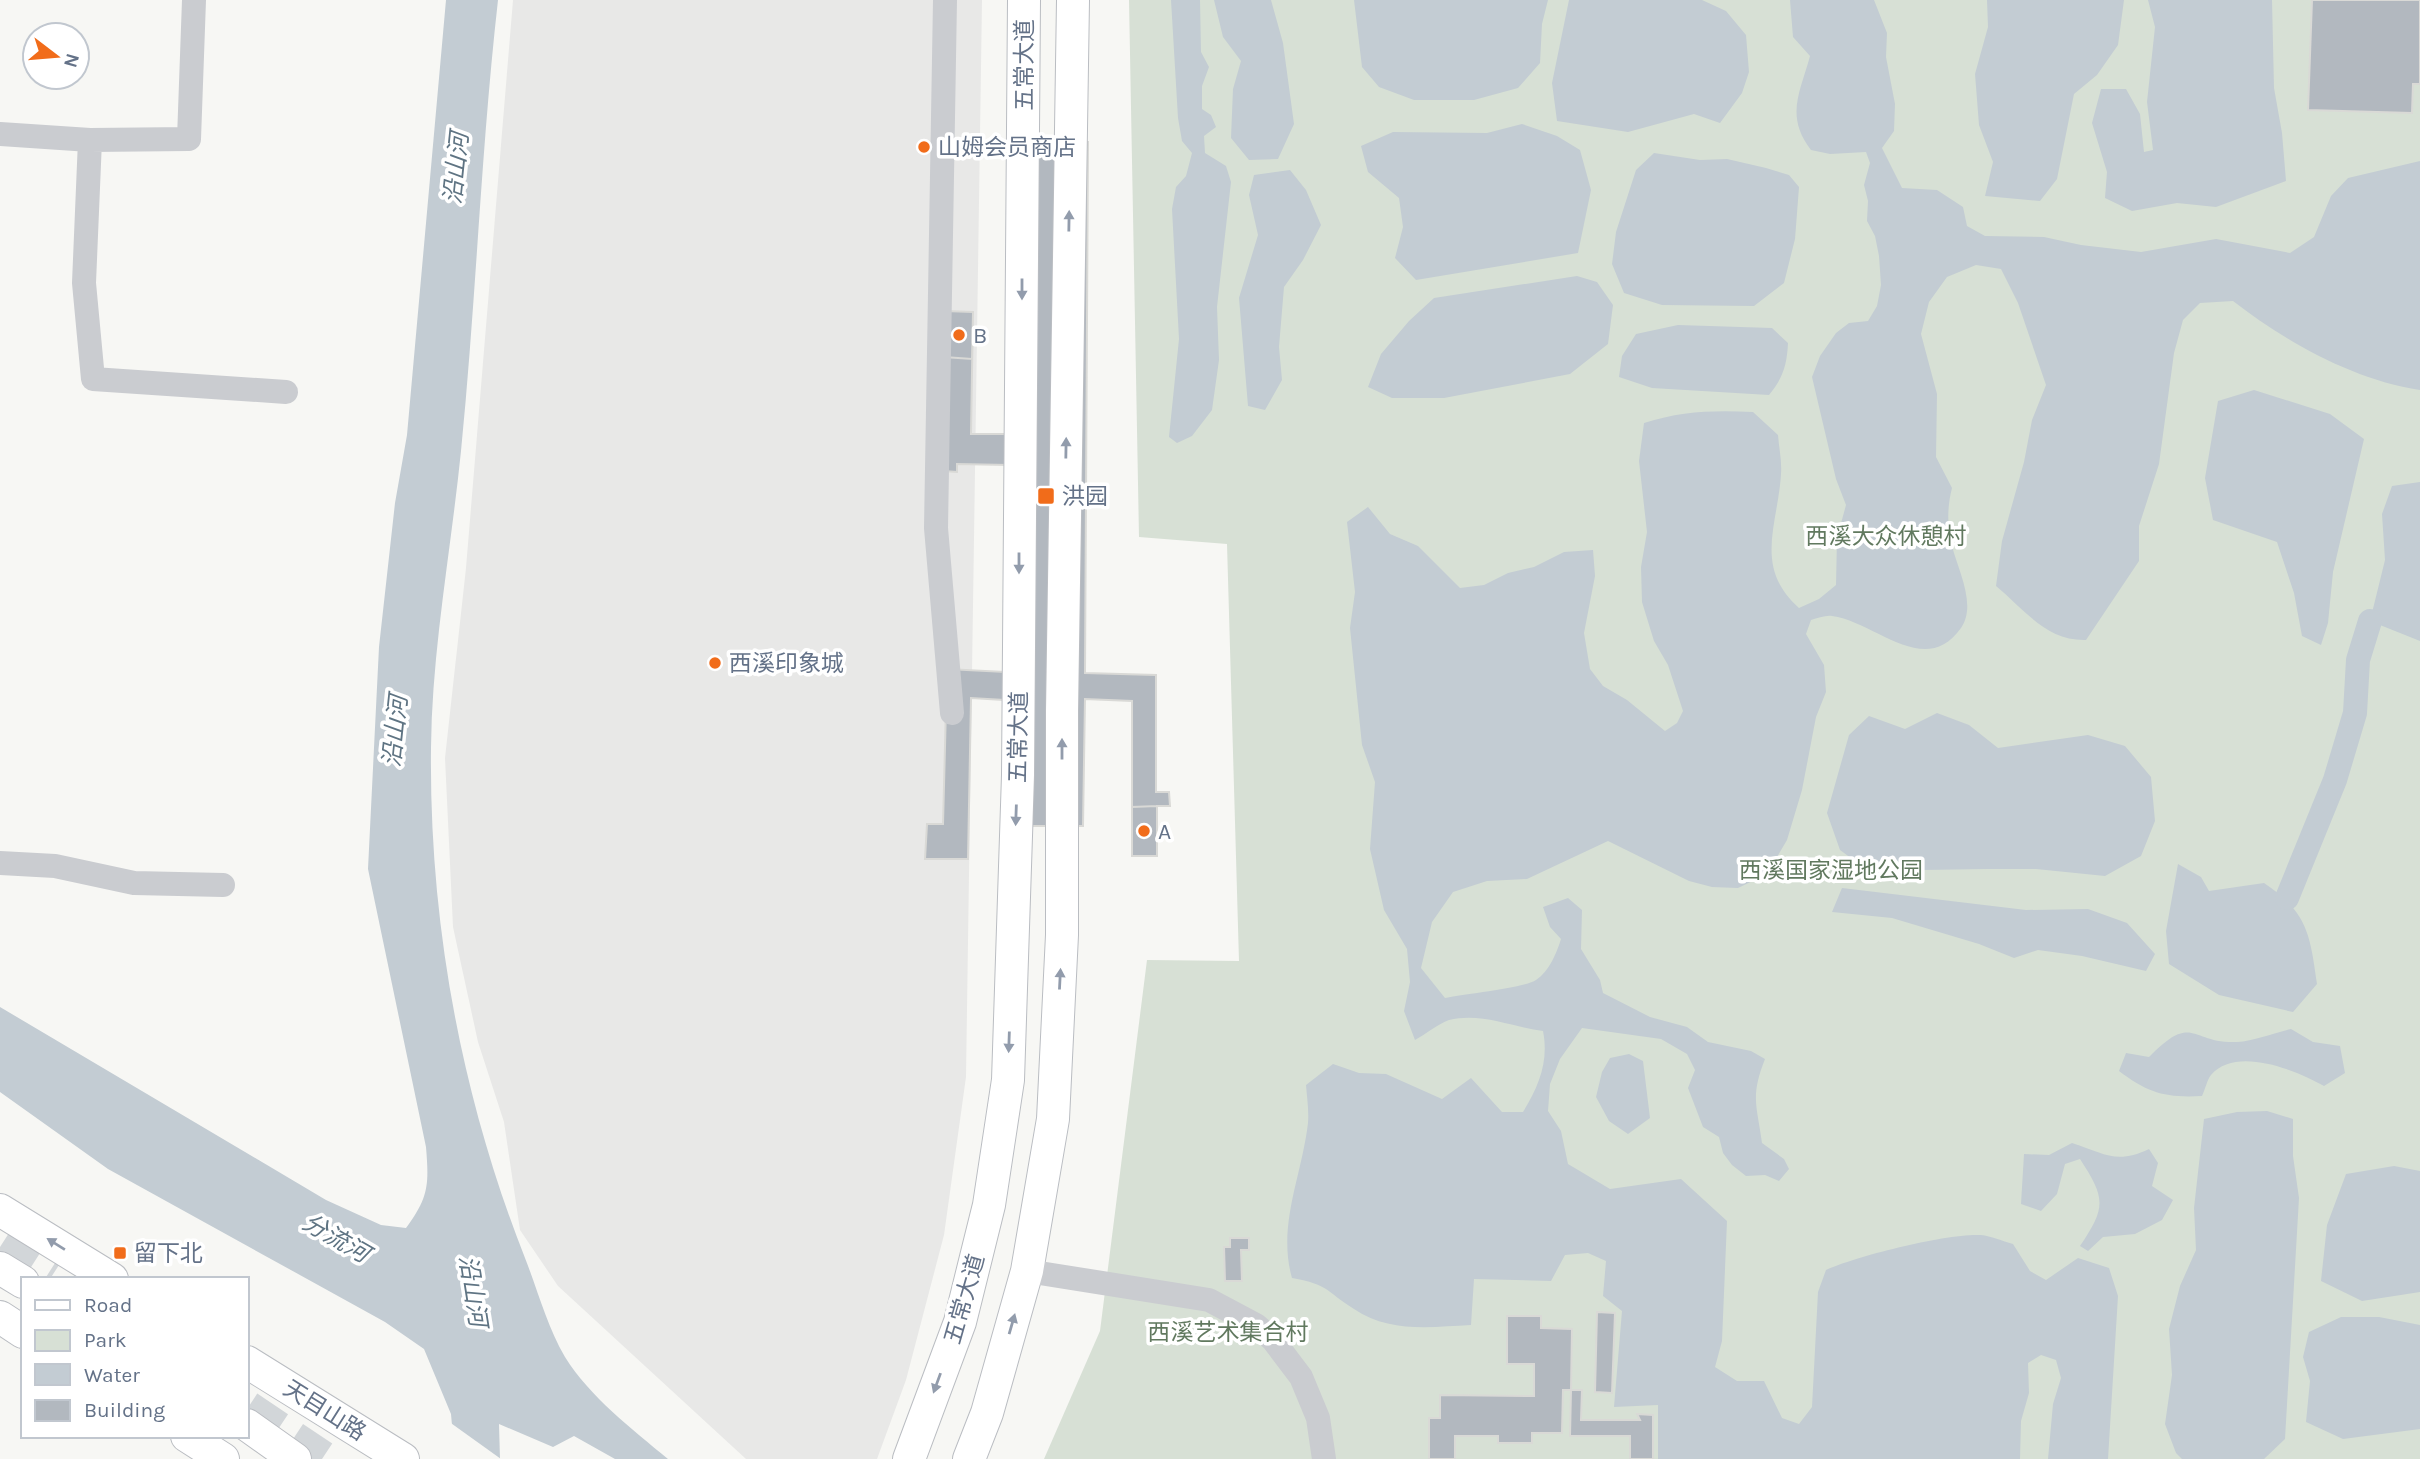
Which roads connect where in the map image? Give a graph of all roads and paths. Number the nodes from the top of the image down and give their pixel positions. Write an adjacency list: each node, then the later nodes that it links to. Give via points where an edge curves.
1 (194, 0): 6 (street, via 189,139)
2 (945, 0): 8 (street, via 936,528)
3 (1024, 0): 24 (main road, 五常大道, one-way to 24, via 1018,775 1008,1080 989,1205 960,1322)
4 (1073, 0): 13 (main road, 五常大道, one-way to 4, via 1053,1119 1062,935)
5 (0, 134): 6 (street)
6 (90, 140): 7 (street, via 84,283 93,379)
7 (286, 392)
8 (952, 713)
9 (0, 863): 10 (street, via 55,866 134,883)
10 (223, 885)
11 (0, 1210): 14 (main road, one-way to 11)
12 (0, 1268): 15 (main road)
13 (1027, 1270): 25 (main road, 五常大道, one-way to 13, via 987,1413); 26 (street, via 1209,1300 1256,1325 1301,1377 1318,1419)
14 (109, 1277)
15 (21, 1281)
16 (0, 1317): 17 (main road)
17 (21, 1331)
18 (248, 1363): 23 (main road, 天目山路)
19 (248, 1426): 22 (main road)
20 (190, 1438): 21 (main road)
21 (223, 1459)
22 (295, 1459)
23 (403, 1459)
24 (909, 1459)
25 (969, 1459)
26 (1324, 1459)

